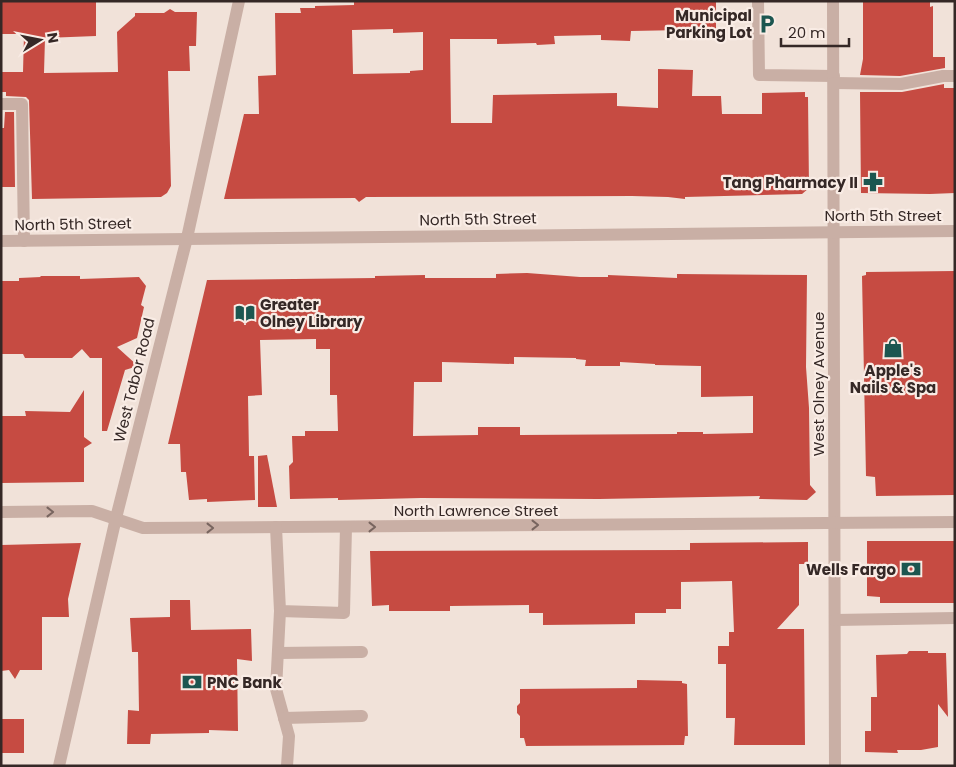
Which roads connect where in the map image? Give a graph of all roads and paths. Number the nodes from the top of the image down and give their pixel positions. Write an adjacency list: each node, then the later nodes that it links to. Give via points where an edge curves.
1 (239, 1): 9 (street, West Tabor Road)
2 (758, 1): 5 (street, via 759,76)
3 (833, 1): 5 (street, West Olney Avenue)
4 (955, 76): 5 (street, via 901,84)
5 (834, 79): 8 (street, West Olney Avenue)
6 (1, 104): 11 (street, via 22,104)
7 (955, 231): 8 (street, North 5th Street)
8 (834, 232): 9 (street, North 5th Street); 15 (street, West Olney Avenue)
9 (186, 238): 11 (street, North 5th Street); 13 (street, West Tabor Road)
10 (1, 241): 11 (street, North 5th Street)
11 (24, 241)
12 (1, 512): 13 (street, North Lawrence Street, one-way to 13, via 92,511)
13 (116, 518): 16 (street, North Lawrence Street, one-way to 16, via 143,528); 25 (street, West Tabor Road)
14 (955, 522): 15 (street, North Lawrence Street)
15 (834, 523): 17 (street, North Lawrence Street, one-way to 15); 20 (street, West Olney Avenue)
16 (276, 527): 17 (street, North Lawrence Street); 18 (street)
17 (346, 527): 18 (street, via 344,613)
18 (280, 611): 22 (street)
19 (955, 618): 20 (street)
20 (835, 620): 27 (street, West Olney Avenue)
21 (362, 652): 22 (street)
22 (278, 653): 24 (street, via 276,689)
23 (362, 716): 24 (street)
24 (284, 718): 26 (street, via 289,736)
25 (60, 766)
26 (287, 766)
27 (835, 766)

